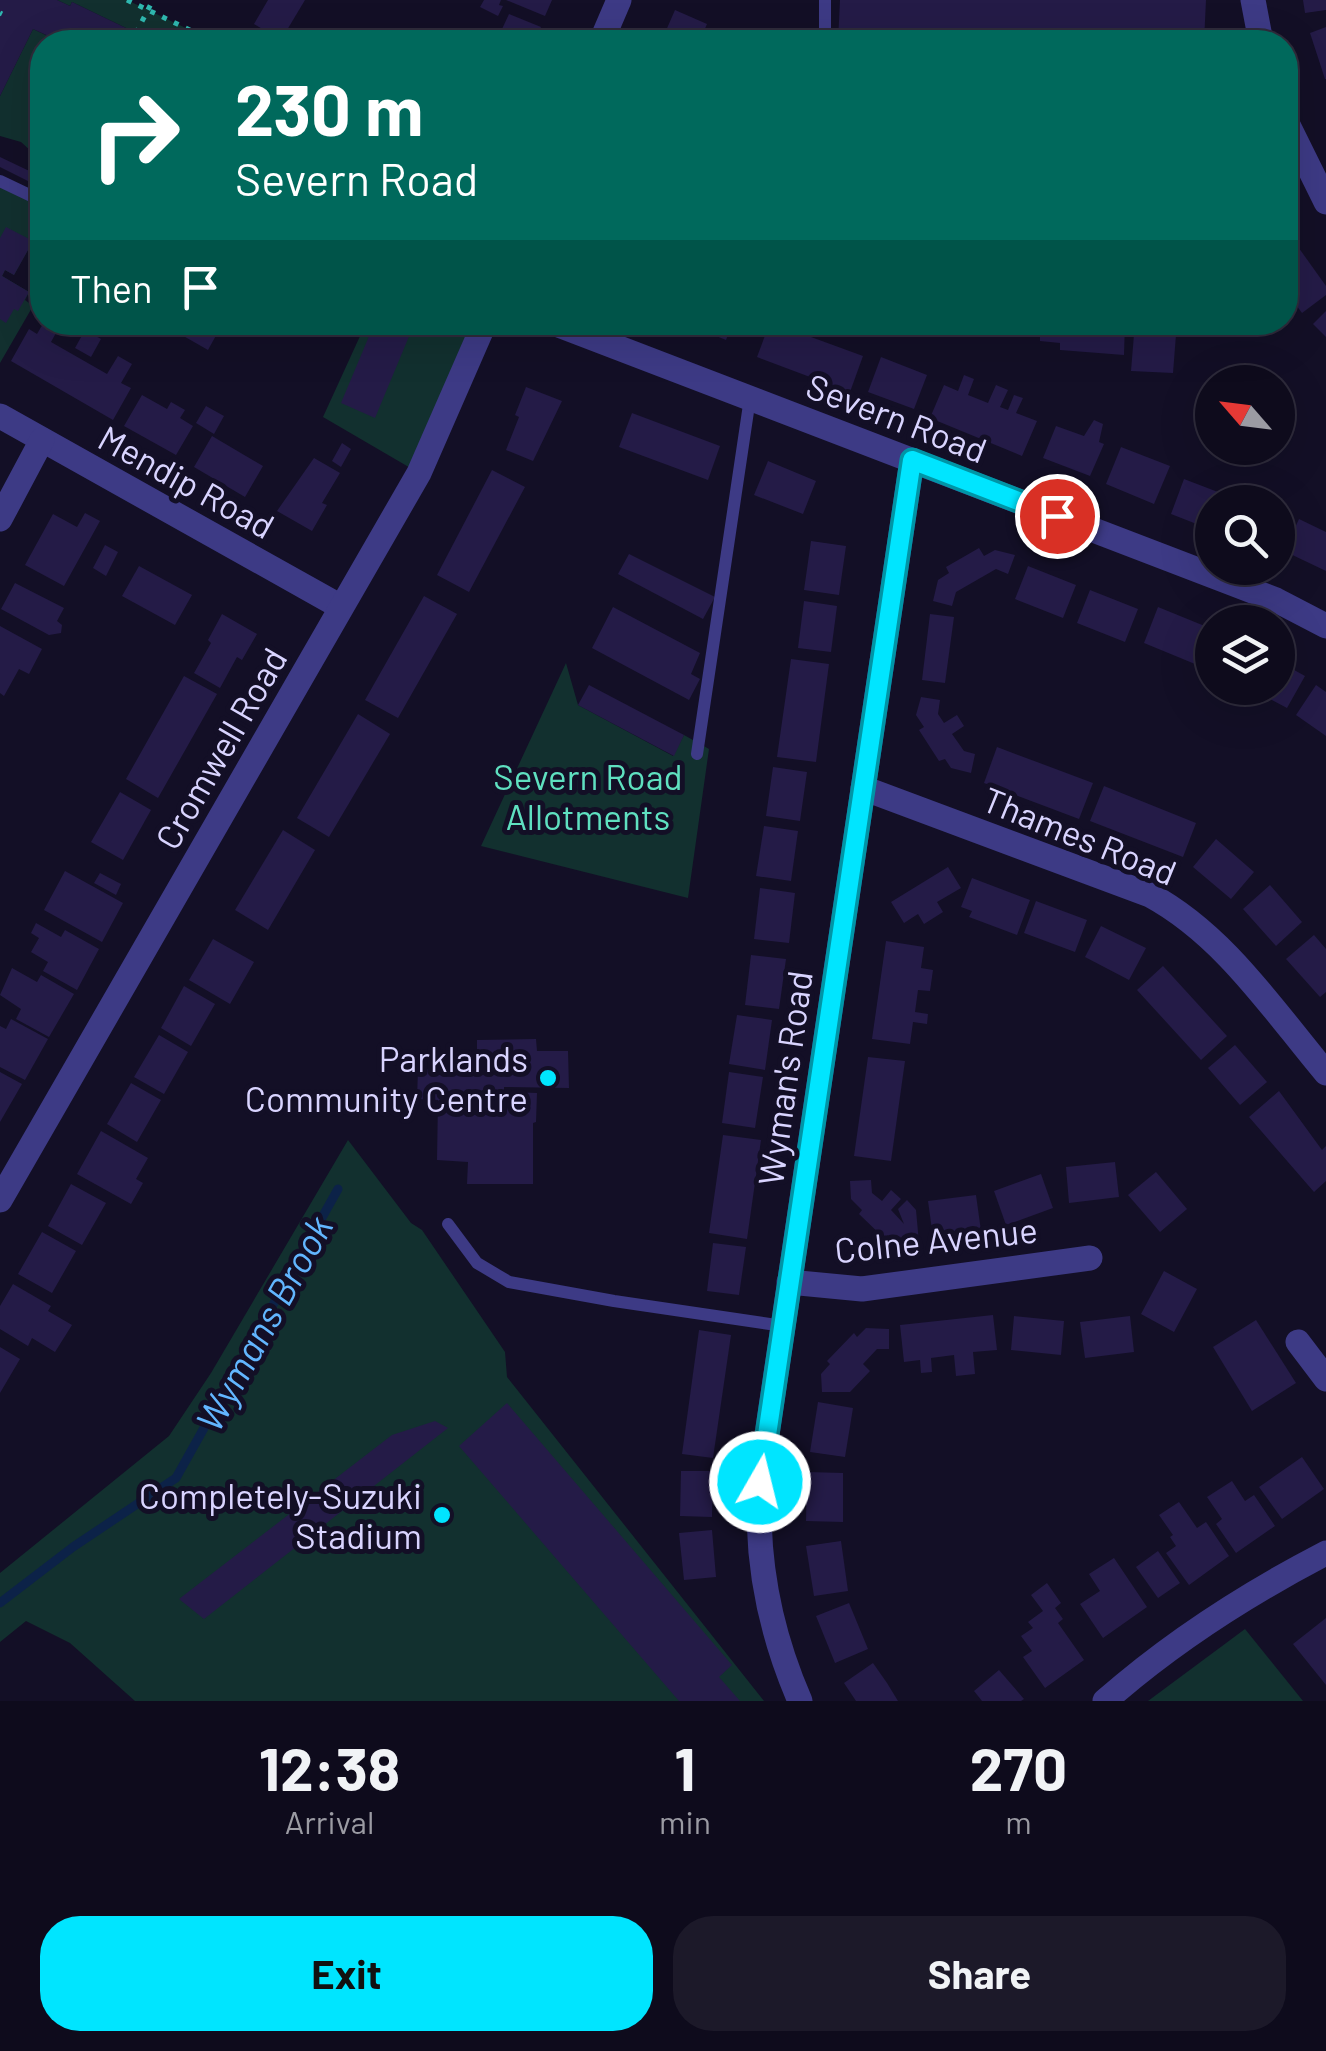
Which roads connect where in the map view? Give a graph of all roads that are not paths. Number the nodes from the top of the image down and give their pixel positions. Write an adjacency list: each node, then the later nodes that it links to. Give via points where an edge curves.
1 (619, 0): 4 (street)
2 (824, 0): 5 (lane)
3 (1253, 0): 6 (street)
4 (606, 30)
5 (825, 30)
6 (1259, 30)
7 (1298, 145): 10 (street)
8 (0, 181): 9 (lane)
9 (30, 195)
10 (1326, 202)
11 (478, 335): 18 (street, Cromwell Road, via 419,473)
12 (586, 335): 13 (street, Severn Road)
13 (750, 398): 16 (street, Severn Road); 20 (lane)
14 (0, 416): 15 (street, Mendip Road)
15 (42, 440): 17 (street); 18 (street, Mendip Road)
16 (912, 460): 19 (street, Severn Road, via 1276,600); 21 (street, Wyman's Road)
17 (0, 518)
18 (341, 607): 23 (street, Cromwell Road)
19 (1326, 626)
20 (697, 754)
21 (863, 788): 22 (street, Thames Road, via 1172,907 1208,934); 26 (street, Wyman's Road)
22 (1326, 1073)
23 (0, 1200)
24 (448, 1224): 27 (lane, via 477,1263 510,1282)
25 (1090, 1258): 26 (street, Colne Avenue, via 862,1288)
26 (789, 1282): 27 (street, Wyman's Road)
27 (783, 1326): 31 (street, Wyman's Road, via 761,1469 759,1540 770,1618)
28 (1298, 1342): 29 (street)
29 (1326, 1378)
30 (1326, 1553): 32 (street, via 1233,1605)
31 (800, 1701)
32 (1105, 1701)

